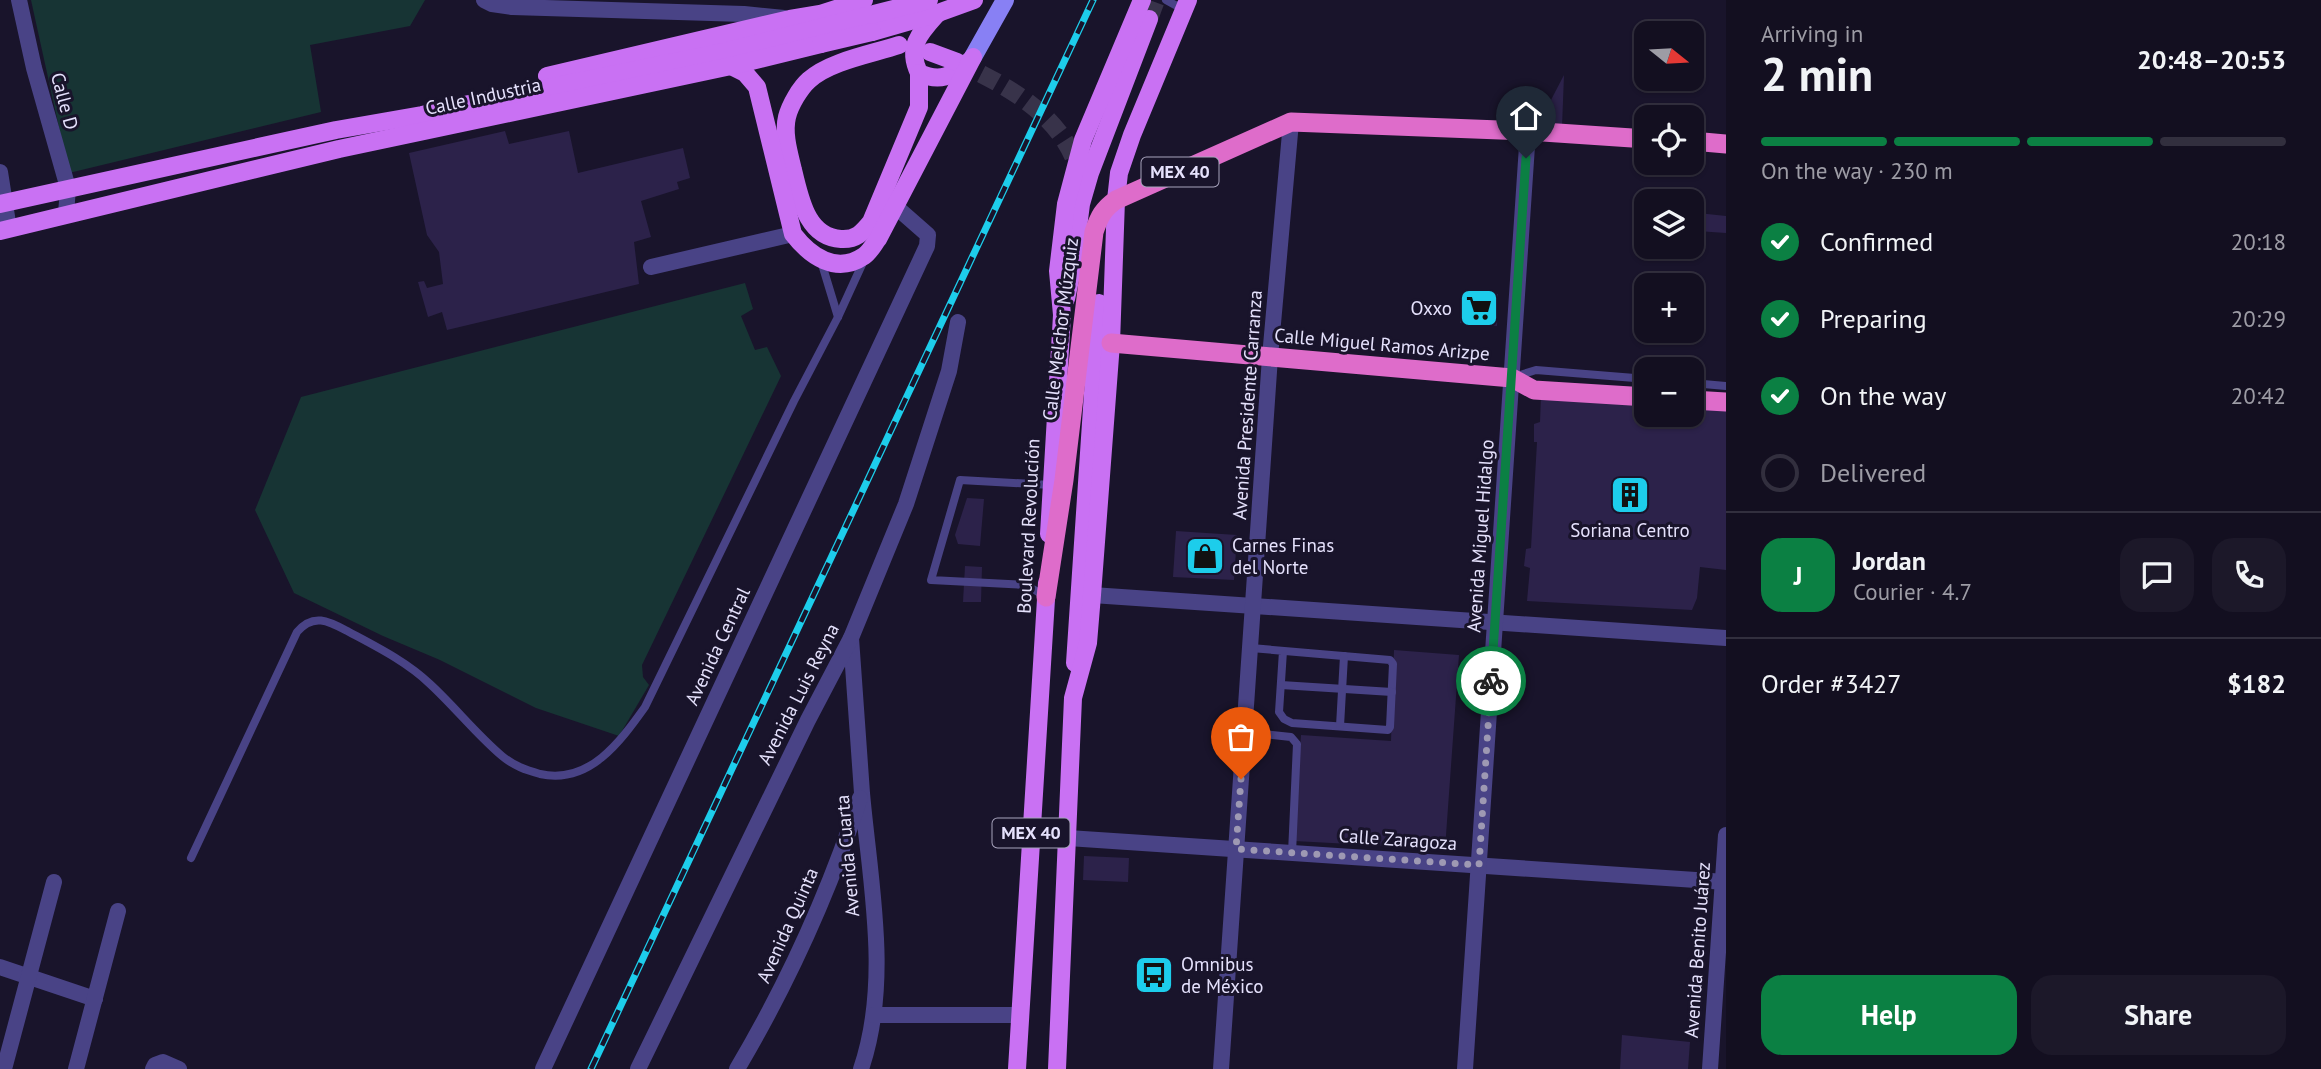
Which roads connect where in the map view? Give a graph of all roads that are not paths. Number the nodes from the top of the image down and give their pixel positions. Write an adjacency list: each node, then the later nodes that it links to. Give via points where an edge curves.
1 (19, 0): 24 (street, Calle D)
2 (484, 0): 10 (street, via 512,7)
3 (864, 0): 10 (main road)
4 (974, 0): 9 (main road, Calle Industria)
5 (1142, 0): 35 (main road, Boulevard Revolución, via 1072,176 1058,271)
6 (1166, 0): 8 (lane, via 1175,5)
7 (1005, 1): 14 (main road)
8 (1186, 3): 26 (main road, via 1126,149)
9 (934, 6): 12 (main road, Calle Industria); 15 (main road, Calle Industria, bridge, via 872,32); 16 (main road, via 915,44)
10 (790, 19): 18 (main road, via 437,101)
11 (1149, 19): 35 (main road, via 1090,173)
12 (827, 24): 18 (main road, Calle Industria, via 728,51); 25 (main road, via 903,46 847,61 808,80 799,92 787,117 786,143 807,216 827,237 860,236)
13 (930, 52): 14 (main road)
14 (965, 60): 16 (main road, via 947,77); 25 (main road)
15 (731, 66): 28 (main road, Calle Industria, via 339,149); 30 (main road, via 757,87)
16 (919, 73): 25 (main road, via 919,107)
17 (1292, 122): 19 (highway, Calle Melchor Múzquiz / MEX 40); 26 (highway, Calle Melchor Múzquiz / MEX 40); 39 (street, Avenida Presidente Carranza)
18 (336, 130): 24 (main road, Calle Industria)
19 (1528, 131): 20 (highway, Calle Melchor Múzquiz / MEX 40); 40 (street, Avenida Miguel Hidalgo)
20 (1634, 138)
21 (1704, 142): 22 (highway)
22 (1726, 144)
23 (0, 172): 27 (street)
24 (68, 188): 27 (main road, Calle Industria); 28 (street, Calle D)
25 (888, 200): 31 (main road, via 878,239); 82 (street, Avenida Central, via 928,234 929,240)
26 (1116, 200): 38 (main road, MEX 40); 49 (highway, Calle Melchor Múzquiz / MEX 40, via 1104,208 1094,232)
27 (3, 203): 29 (street)
28 (66, 214): 29 (main road, Calle Industria)
29 (5, 230)
30 (793, 234): 32 (main road); 33 (street)
31 (866, 255): 32 (main road, via 852,262); 36 (lane)
32 (821, 261): 36 (lane)
33 (651, 267)
34 (1099, 303): 60 (main road)
35 (1062, 315): 47 (main road, Boulevard Revolución)
36 (838, 317): 68 (lane, via 645,707 601,760 578,773 552,776 523,770 503,757 427,681 389,654 337,626 308,621 297,632)
37 (958, 323): 52 (street, Avenida Luis Reyna, via 949,370 906,504)
38 (1111, 343): 39 (highway, Calle Miguel Ramos Arizpe); 48 (main road, MEX 40)
39 (1270, 357): 40 (highway, Calle Miguel Ramos Arizpe); 50 (street, Avenida Presidente Carranza)
40 (1512, 378): 41 (lane, via 1536,370); 44 (highway, Calle Miguel Ramos Arizpe, via 1534,390); 51 (street, Avenida Miguel Hidalgo)
41 (1634, 378)
42 (1704, 384): 43 (lane)
43 (1726, 386)
44 (1634, 396)
45 (1704, 401): 46 (highway)
46 (1726, 402)
47 (1051, 485): 49 (main road, Boulevard Revolución); 49 (lane, via 960,480 931,580 1027,586)
48 (1092, 595): 50 (street); 60 (main road, MEX 40, via 1088,643)
49 (1046, 597): 77 (main road, Boulevard Revolución / MEX 40)
50 (1254, 606): 51 (street); 54 (street, Avenida Presidente Carranza)
51 (1495, 622): 53 (street); 69 (street, Avenida Miguel Hidalgo)
52 (851, 638): 63 (street, Avenida Cuarta); 83 (street, Avenida Luis Reyna)
53 (1726, 638)
54 (1251, 649): 55 (lane); 62 (street, Avenida Presidente Carranza)
55 (1283, 651): 56 (lane); 57 (lane)
56 (1344, 656): 58 (lane); 59 (lane, via 1390,660)
57 (1281, 685): 58 (lane); 61 (lane, via 1279,712 1284,719)
58 (1342, 690): 59 (lane); 61 (lane)
59 (1392, 692): 61 (lane, via 1388,730)
60 (1073, 698): 65 (main road, MEX 40)
61 (1340, 726)
62 (1245, 732): 66 (street, Avenida Presidente Carranza); 67 (lane, via 1291,737 1297,744)
63 (862, 792): 76 (street, Avenida Cuarta, via 874,901); 84 (street, Avenida Quinta, via 823,900 778,998)
64 (1726, 835): 71 (street, Avenida Benito Juárez)
65 (1068, 838): 66 (street, Calle Zaragoza); 87 (main road, MEX 40)
66 (1236, 849): 67 (street, Calle Zaragoza); 88 (street, Avenida Presidente Carranza)
67 (1292, 853): 69 (street, Calle Zaragoza)
68 (191, 858)
69 (1479, 865): 71 (street, Calle Zaragoza); 89 (street, Avenida Miguel Hidalgo)
70 (54, 882): 74 (street)
71 (1724, 882): 90 (street, Avenida Benito Juárez)
72 (118, 911): 75 (street)
73 (0, 967): 74 (street)
74 (29, 976): 75 (street); 79 (street)
75 (95, 999): 80 (street)
76 (874, 1014): 77 (street); 85 (street, Avenida Cuarta)
77 (1020, 1015): 86 (main road, Boulevard Revolución / MEX 40)
78 (154, 1067): 81 (street, via 163,1062)
79 (4, 1069)
80 (75, 1069)
81 (179, 1069)
82 (543, 1069)
83 (638, 1069)
84 (737, 1069)
85 (861, 1069)
86 (1017, 1069)
87 (1057, 1069)
88 (1221, 1069)
89 (1465, 1069)
90 (1710, 1069)

